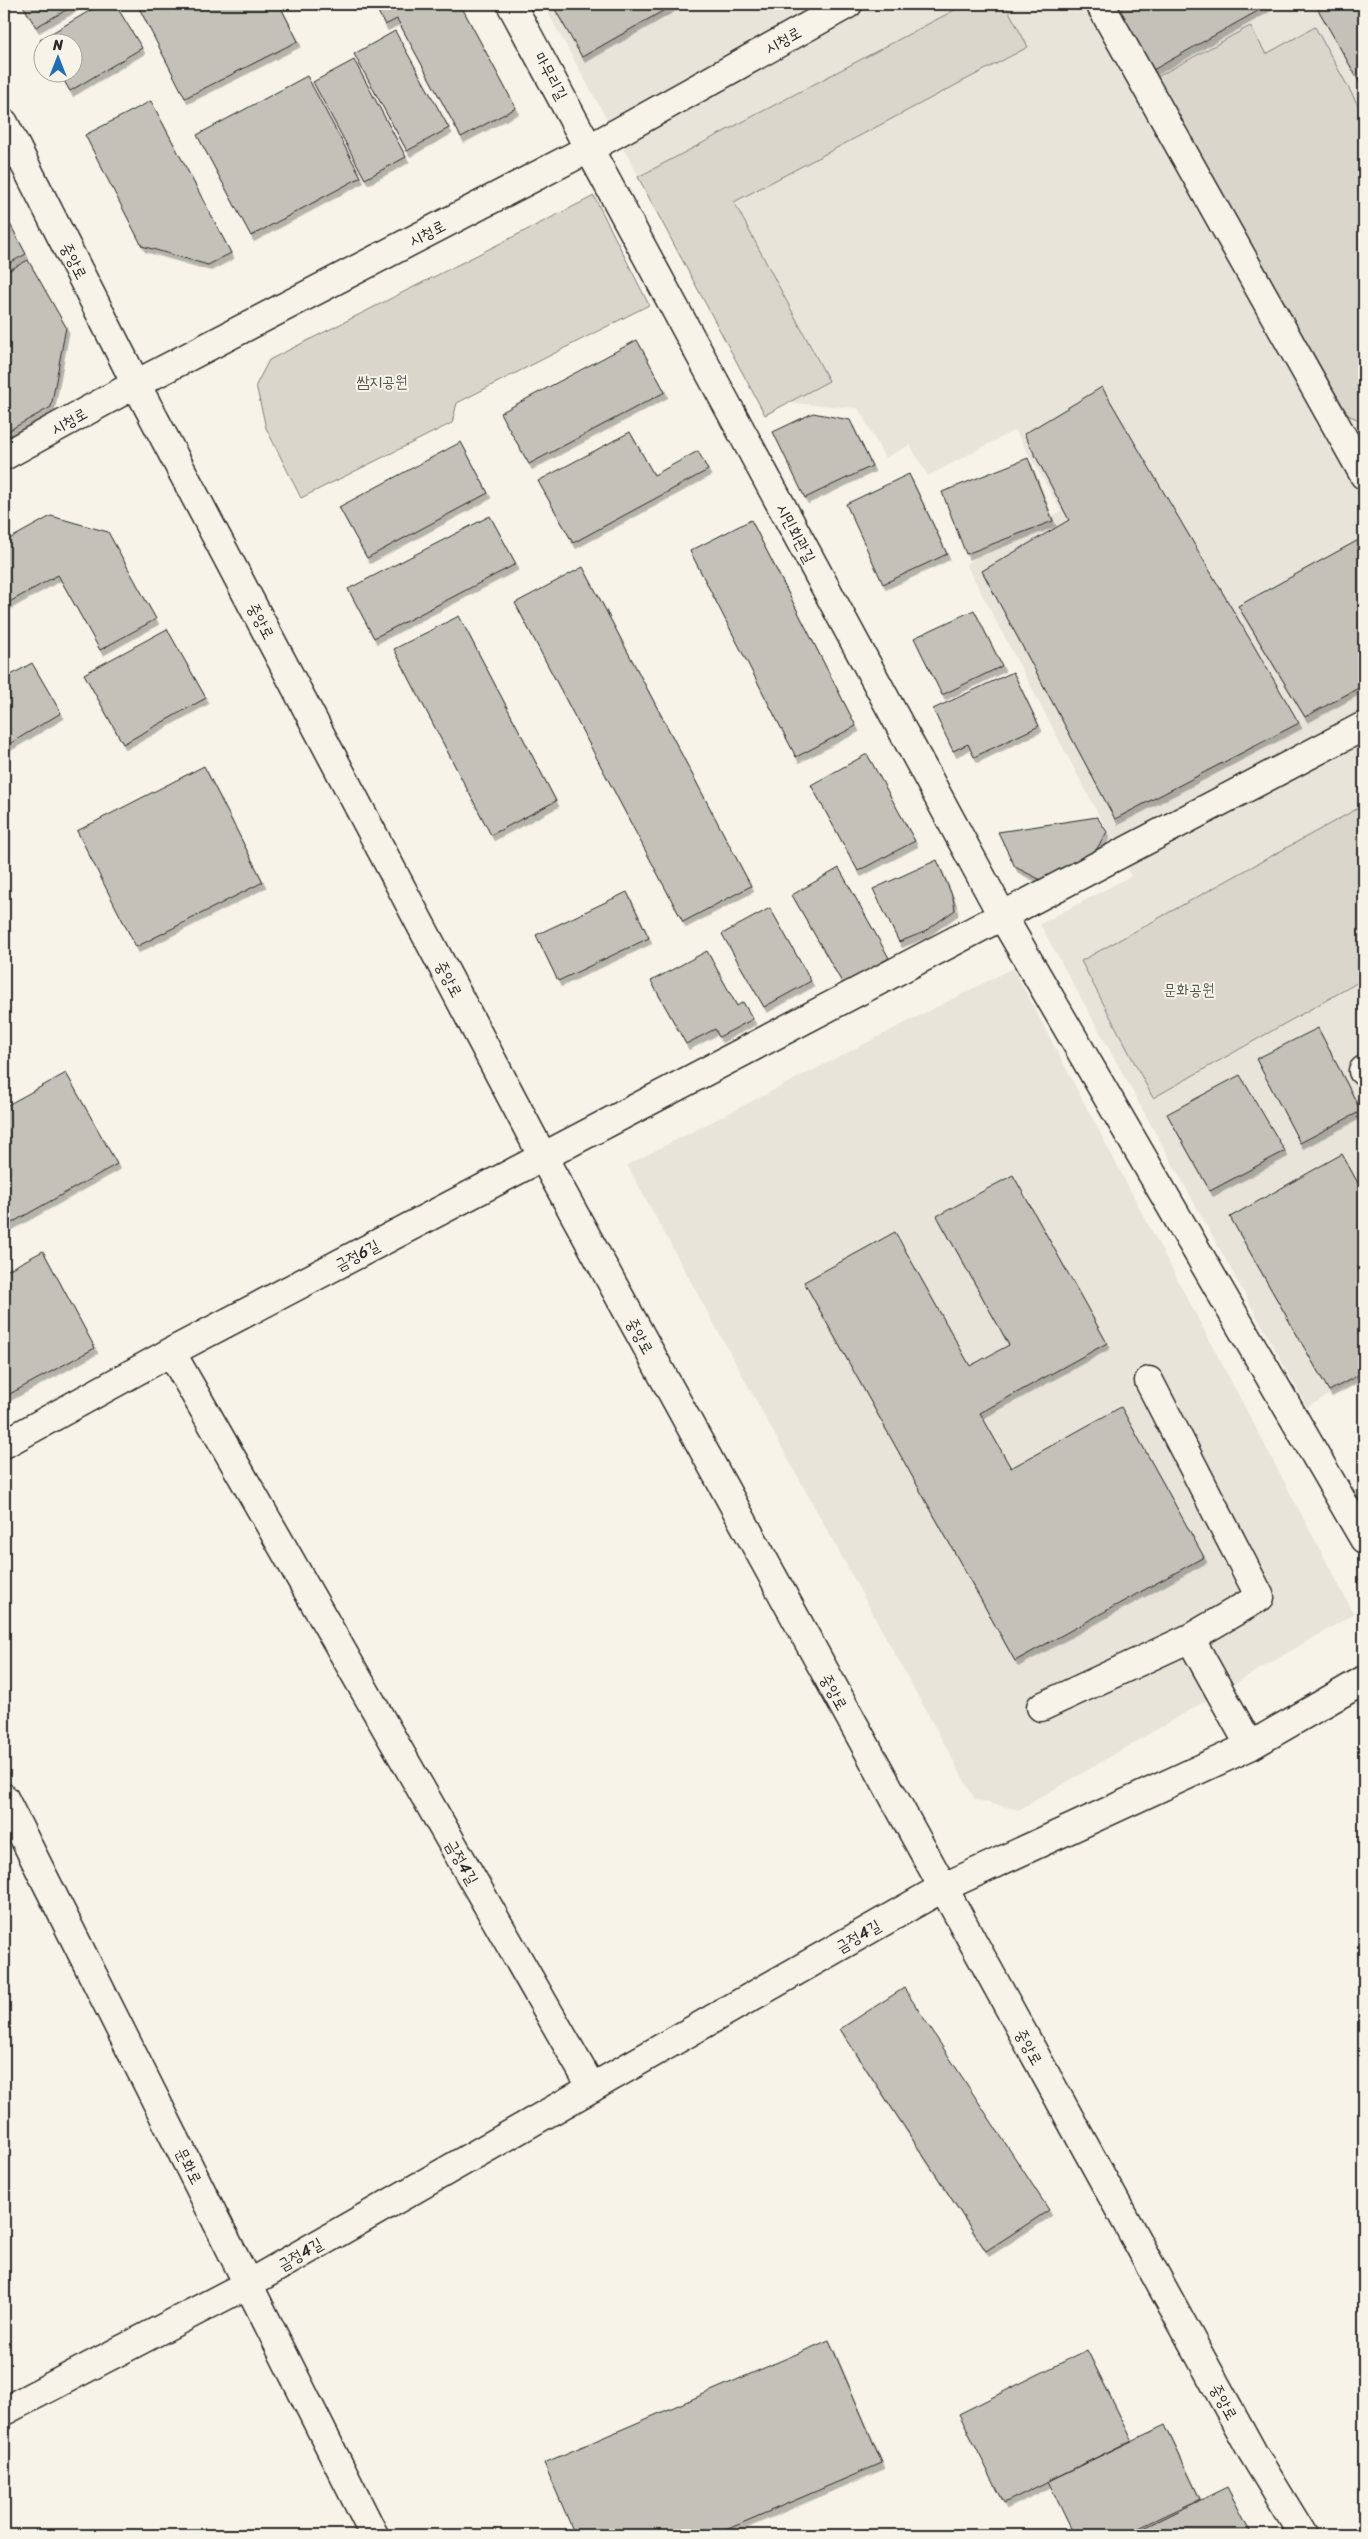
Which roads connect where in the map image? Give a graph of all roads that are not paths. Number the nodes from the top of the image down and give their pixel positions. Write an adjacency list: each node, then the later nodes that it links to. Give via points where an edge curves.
1 (512, 4): 5 (street, 마무리길)
2 (848, 4): 5 (street, 시청로)
3 (1100, 4): 8 (street)
4 (4, 123): 6 (street, 중앙로)
5 (590, 148): 6 (street, 시청로); 10 (street, 시민회관길)
6 (136, 384): 7 (street, 시청로); 11 (street, 중앙로)
7 (4, 456)
8 (1364, 475)
9 (1364, 726): 10 (street, 금정6길)
10 (1002, 917): 11 (street, 금정6길); 15 (street, 시민회관길)
11 (543, 1157): 12 (street, 금정6길); 21 (street, 중앙로)
12 (171, 1352): 14 (street, 금정6길); 22 (street, 금정4길)
13 (1149, 1381): 16 (street, via 1260,1597)
14 (4, 1444)
15 (1364, 1538)
16 (1190, 1638): 18 (street); 19 (street)
17 (1364, 1680): 19 (street, 금정4길)
18 (1041, 1707)
19 (1250, 1746): 21 (street, 금정4길)
20 (4, 1798): 23 (street, 문화로)
21 (942, 1888): 22 (street, 금정4길); 26 (street, 중앙로, via 1253,2454)
22 (592, 2088): 23 (street, 금정4길)
23 (248, 2284): 24 (street, 금정4길); 25 (street, 문화로)
24 (4, 2411)
25 (374, 2535)
26 (1303, 2535)

